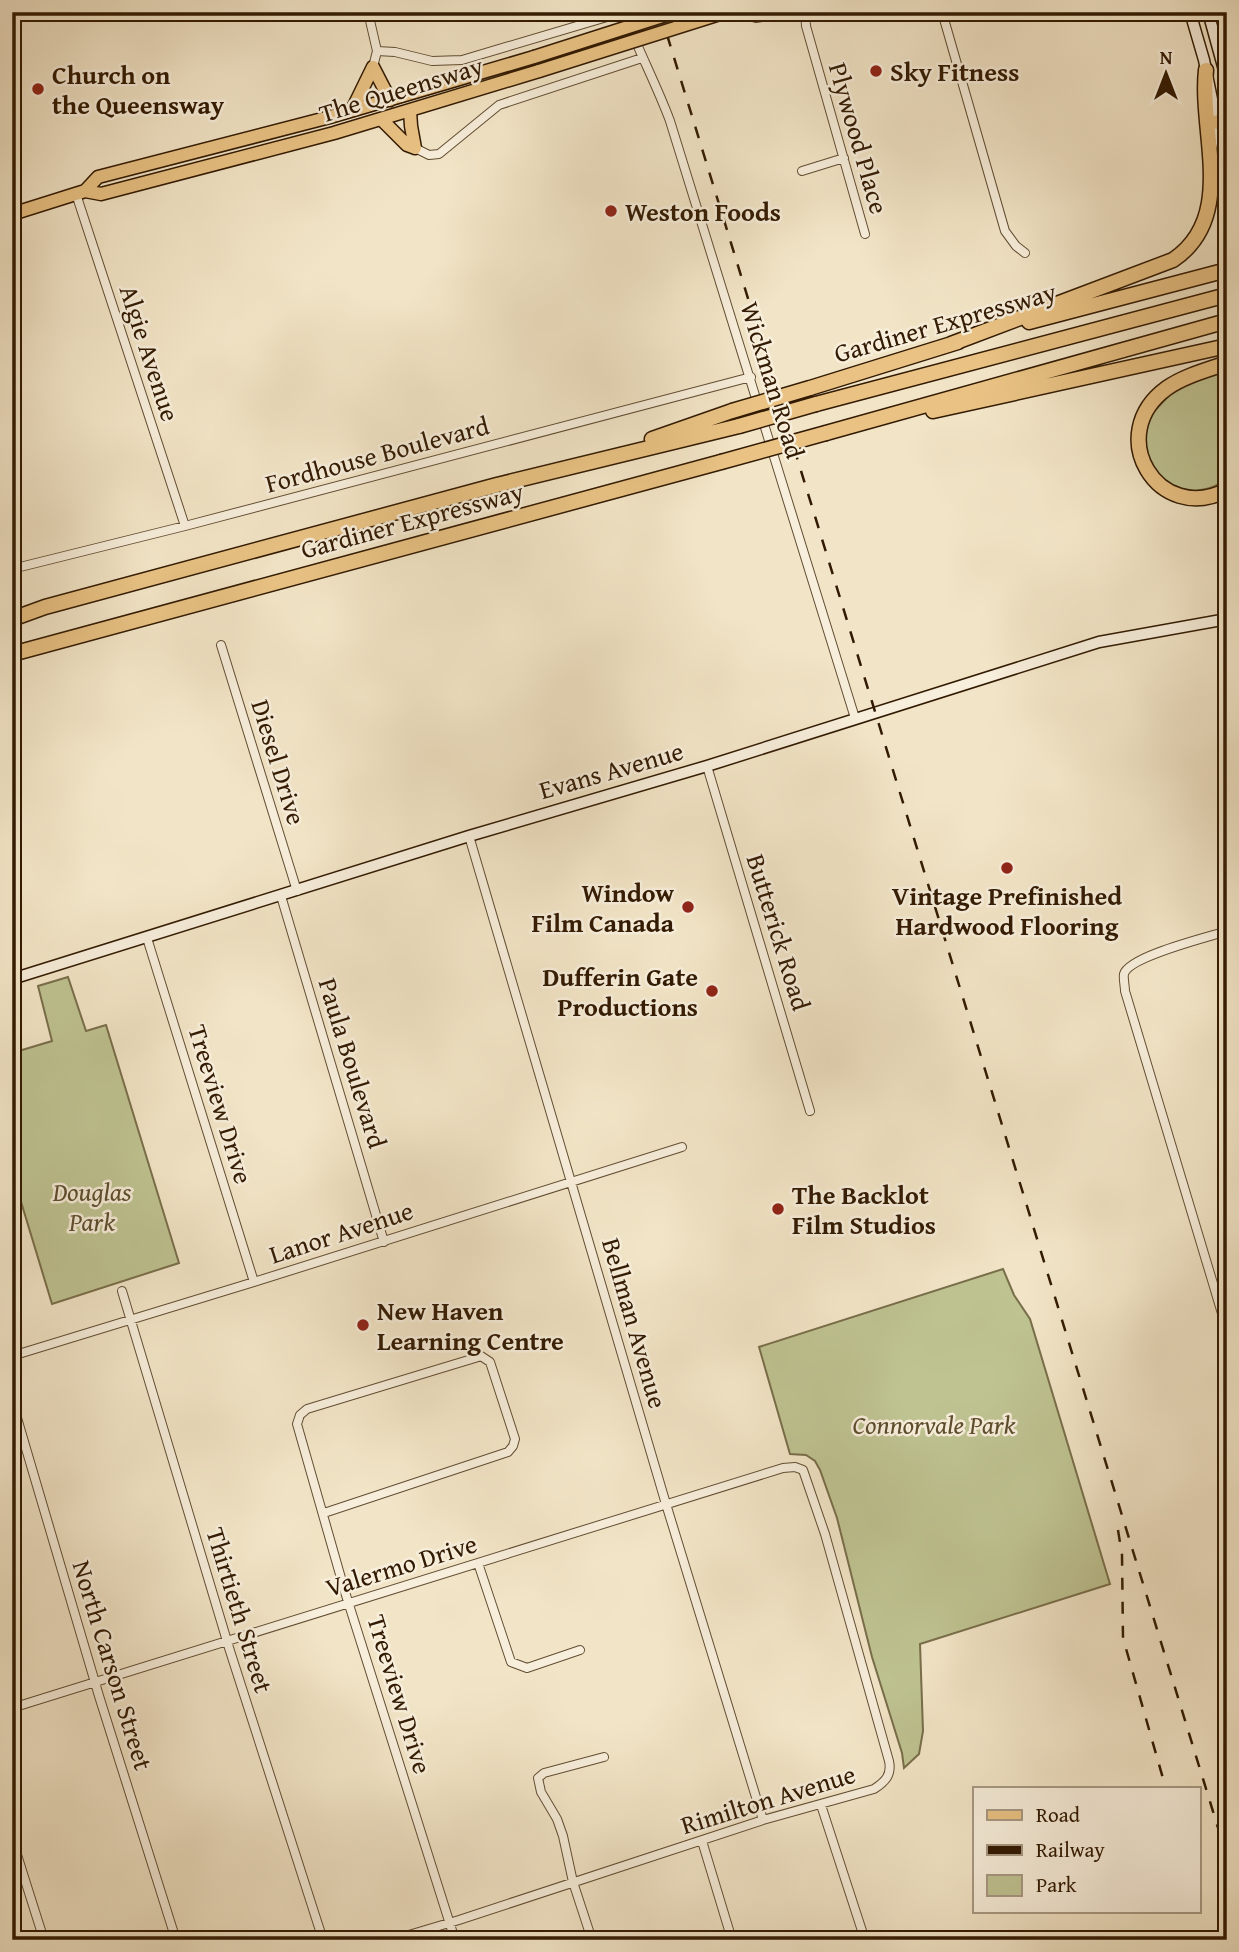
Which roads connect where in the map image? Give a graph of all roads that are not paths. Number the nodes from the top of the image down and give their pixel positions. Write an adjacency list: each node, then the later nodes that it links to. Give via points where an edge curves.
1 (368, 12): 10 (street)
2 (675, 12): 15 (main road, The Queensway, bridge)
3 (726, 12): 17 (main road, The Queensway, bridge)
4 (739, 12): 5 (street, via 755,18)
5 (795, 12)
6 (805, 12): 21 (street, Plywood Place)
7 (942, 12): 27 (street, via 1005,232)
8 (1190, 12): 13 (main road)
9 (1208, 12): 14 (main road)
10 (377, 51): 11 (street, Wickman Road, via 432,61 462,61 615,16 627,20); 12 (street)
11 (642, 58): 20 (street, via 499,105 439,154); 34 (street, Wickman Road, via 670,121)
12 (373, 67): 15 (main road); 16 (main road)
13 (1206, 70): 19 (main road); 31 (highway, via 1203,93 1210,201 1192,244 1173,260)
14 (1227, 81)
15 (390, 100): 16 (main road, The Queensway)
16 (352, 110): 24 (main road, The Queensway, via 98,177)
17 (410, 111): 18 (main road, The Queensway); 20 (main road)
18 (382, 120): 20 (main road); 24 (main road, The Queensway, via 101,194)
19 (1222, 121): 23 (main road)
20 (415, 148)
21 (844, 158): 22 (street); 26 (street, Plywood Place)
22 (802, 171)
23 (1227, 173)
24 (80, 192): 25 (main road, The Queensway); 38 (street, Algie Avenue)
25 (12, 214)
26 (865, 234)
27 (1025, 253)
28 (1227, 270): 31 (highway, Gardiner Expressway)
29 (1227, 295): 36 (highway, Gardiner Expressway, bridge)
30 (1227, 321): 35 (highway, Gardiner Expressway)
31 (951, 344): 36 (highway, Gardiner Expressway, bridge, via 732,411)
32 (1227, 346): 35 (highway, Gardiner Expressway)
33 (1227, 363): 37 (highway, via 1181,380 1159,395 1143,415 1138,445 1152,477 1169,491 1198,499)
34 (751, 377): 38 (street, Fordhouse Boulevard); 46 (street, Wickman Road)
35 (825, 433): 45 (highway, Gardiner Expressway, bridge)
36 (601, 459): 40 (highway, Gardiner Expressway)
37 (1227, 490)
38 (185, 526): 39 (street, Fordhouse Boulevard)
39 (12, 569)
40 (45, 607): 41 (highway); 42 (highway, Gardiner Expressway)
41 (12, 610)
42 (12, 618)
43 (1227, 619): 46 (main road, Evans Avenue, via 1099,642)
44 (221, 645): 49 (street, Diesel Drive)
45 (12, 654)
46 (855, 718): 47 (main road, Evans Avenue)
47 (707, 766): 48 (main road, Evans Avenue); 54 (street, Butterick Road)
48 (469, 836): 49 (main road, Evans Avenue); 56 (street, Bellman Avenue)
49 (297, 891): 50 (main road, Evans Avenue)
50 (281, 895): 52 (main road, Evans Avenue); 57 (street, Paula Boulevard)
51 (1227, 931): 61 (street, via 1148,957 1130,965 1124,974 1125,991)
52 (147, 938): 53 (main road, Evans Avenue); 58 (street, Treeview Drive)
53 (12, 979)
54 (810, 1111)
55 (682, 1147): 56 (street, Lanor Avenue)
56 (571, 1181): 57 (street, Lanor Avenue); 65 (street, Bellman Avenue)
57 (384, 1242): 58 (street, Lanor Avenue)
58 (254, 1282): 60 (street, Lanor Avenue)
59 (122, 1291): 60 (street, Thirtieth Street)
60 (132, 1320): 62 (street, Lanor Avenue); 69 (street, Thirtieth Street)
61 (1227, 1330)
62 (12, 1356)
63 (12, 1401): 71 (street, North Carson Street)
64 (803, 1470): 65 (street, Valermo Drive, via 783,1468); 74 (street, Rimilton Avenue, via 891,1768 887,1779 874,1789)
65 (666, 1504): 67 (street, Valermo Drive); 75 (street, Bellman Avenue)
66 (324, 1513): 66 (street, Treeview Drive, via 508,1452 514,1439 490,1362 481,1356 307,1409 298,1419 298,1429); 68 (street, Treeview Drive)
67 (478, 1563): 68 (street, Valermo Drive); 70 (street, via 511,1662 527,1668)
68 (350, 1604): 69 (street, Valermo Drive); 79 (street, Treeview Drive)
69 (227, 1641): 71 (street, Valermo Drive); 82 (street, Thirtieth Street)
70 (580, 1650)
71 (95, 1682): 72 (street, Valermo Drive); 81 (street, North Carson Street)
72 (12, 1708)
73 (604, 1757): 78 (street, via 538,1778 560,1828)
74 (821, 1805): 75 (street, Rimilton Avenue); 87 (street)
75 (764, 1820): 77 (street, Rimilton Avenue)
76 (12, 1839): 80 (street)
77 (702, 1841): 78 (street, Rimilton Avenue); 86 (street)
78 (573, 1882): 79 (street, Rimilton Avenue); 85 (street)
79 (449, 1923): 83 (street, Rimilton Avenue); 84 (street, Treeview Drive)
80 (44, 1940)
81 (176, 1940)
82 (323, 1940)
83 (392, 1940)
84 (455, 1940)
85 (592, 1940)
86 (732, 1940)
87 (865, 1940)

